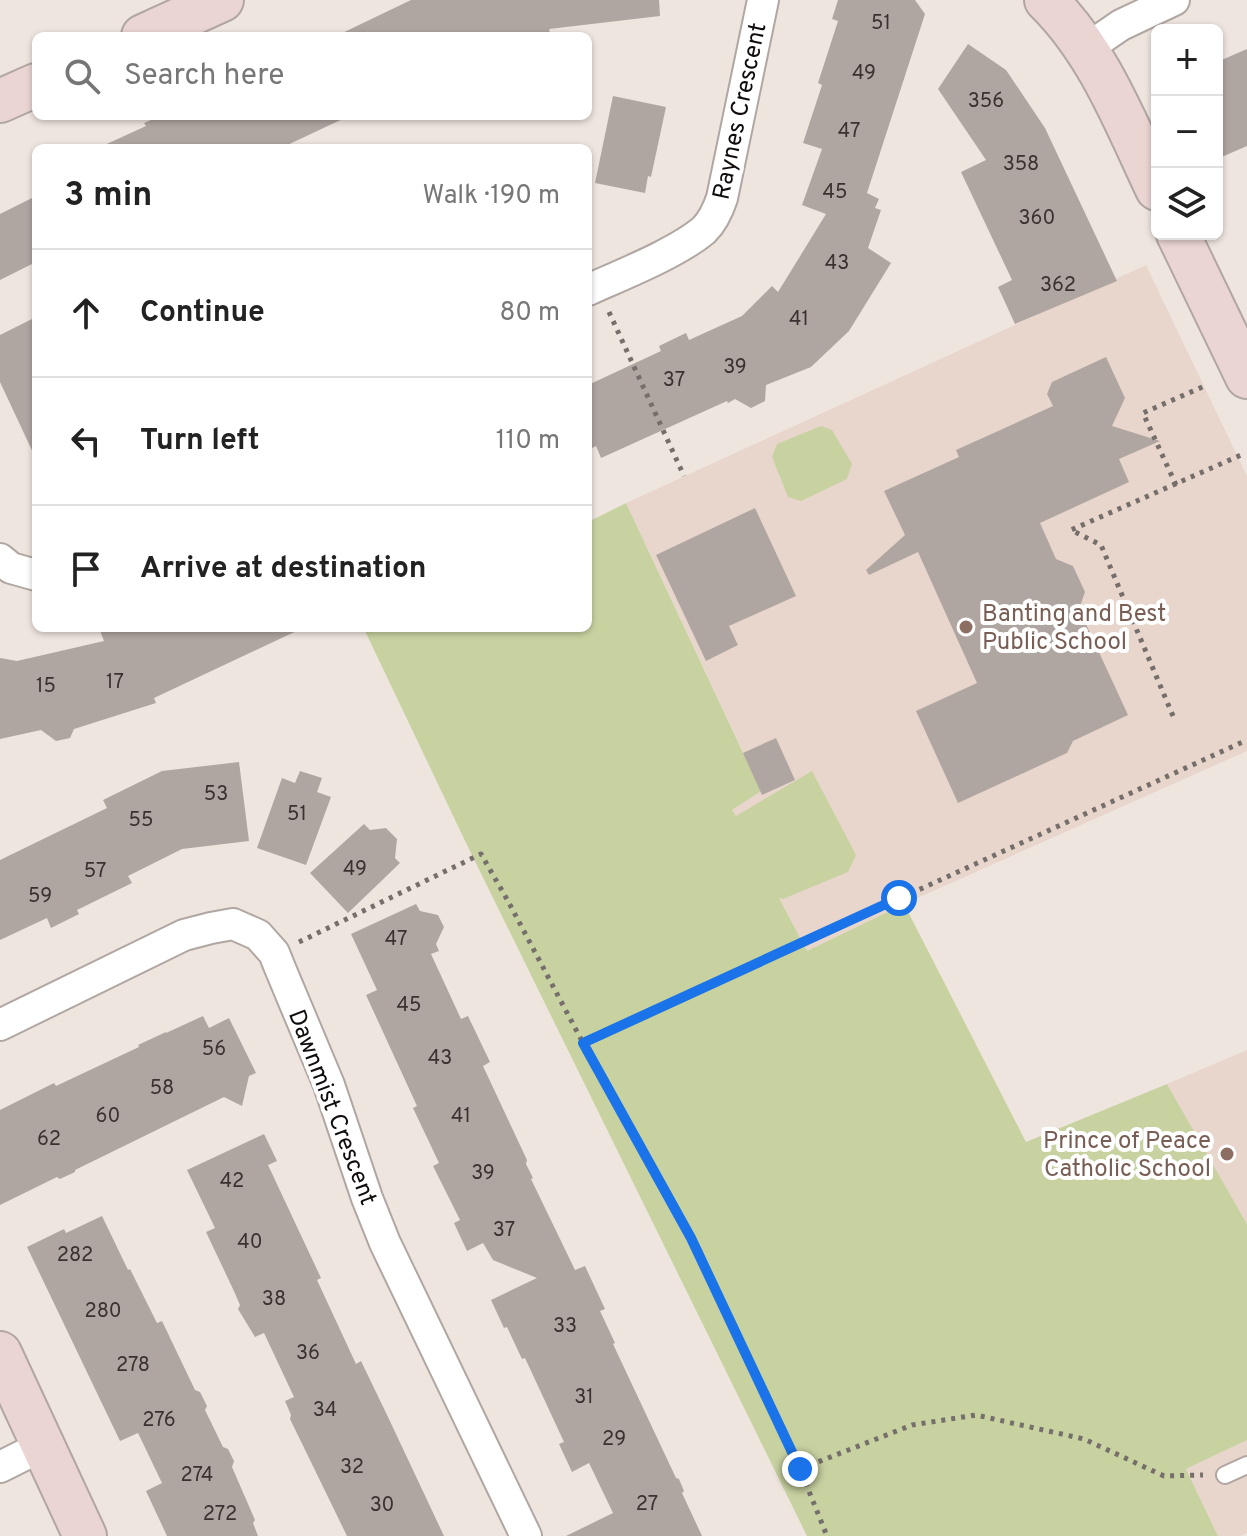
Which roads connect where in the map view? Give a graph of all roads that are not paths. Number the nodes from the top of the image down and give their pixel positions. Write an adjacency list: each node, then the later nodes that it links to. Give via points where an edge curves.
1 (222, 0): 5 (street)
2 (763, 0): 11 (street, Raynes Crescent, via 716,214 675,249)
3 (1046, 0): 6 (street)
4 (1174, 0): 6 (street)
5 (152, 32)
6 (1086, 49): 9 (street)
7 (32, 87): 8 (street)
8 (0, 101)
9 (1151, 176)
10 (1180, 240): 12 (street)
11 (592, 288)
12 (1227, 381)
13 (0, 559): 14 (street)
14 (32, 574)
15 (0, 1025): 22 (street, Dawnmist Crescent, via 184,935 233,924 258,935 274,953 329,1085 385,1243)
16 (0, 1353): 17 (street)
17 (42, 1446): 19 (street); 21 (street)
18 (1247, 1465): 20 (lane)
19 (0, 1467)
20 (1225, 1475)
21 (85, 1536)
22 (526, 1536)

